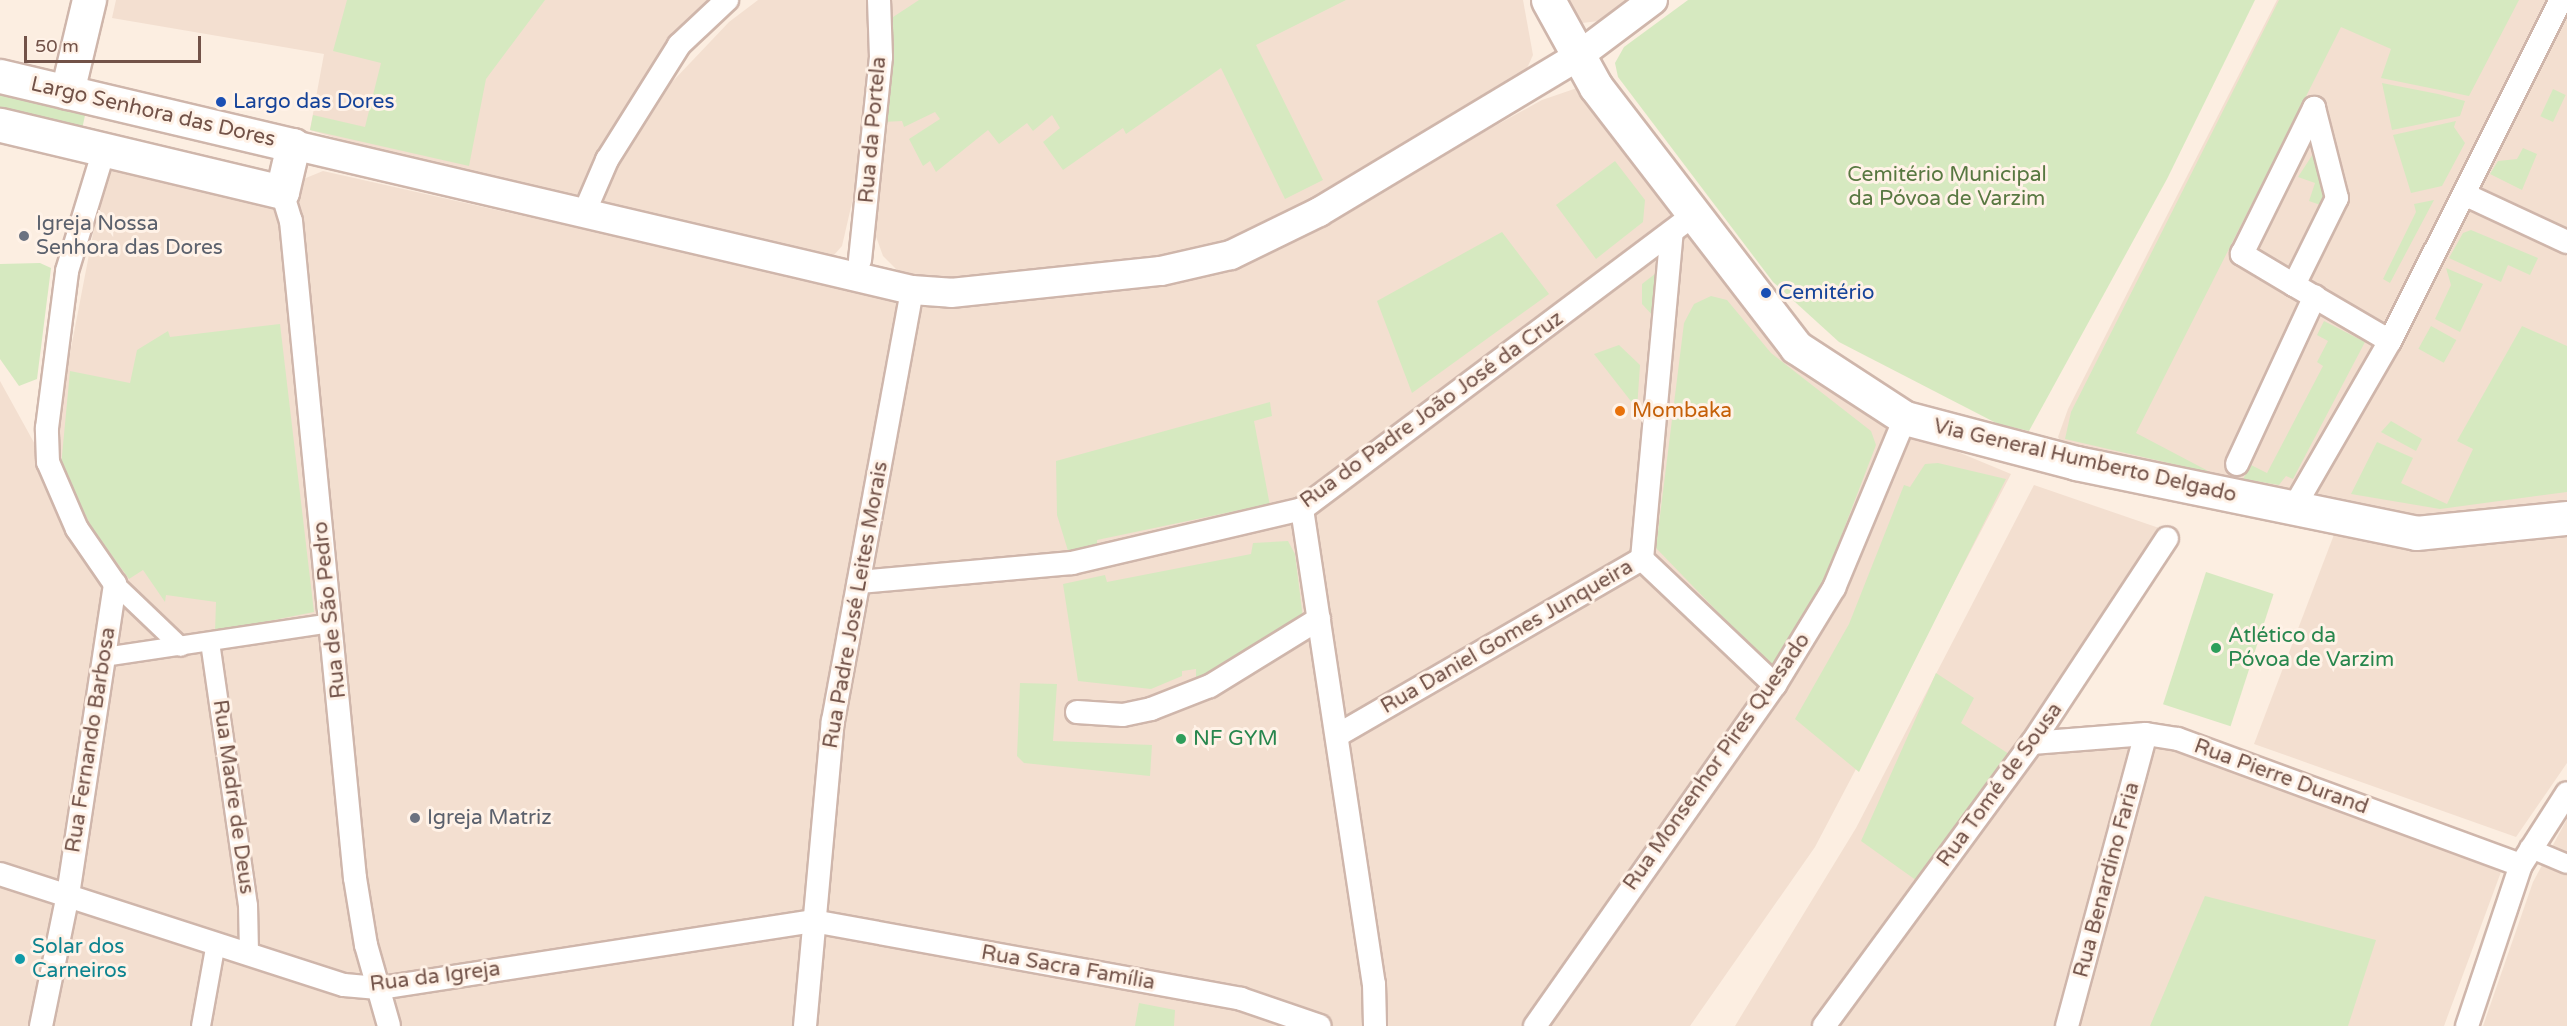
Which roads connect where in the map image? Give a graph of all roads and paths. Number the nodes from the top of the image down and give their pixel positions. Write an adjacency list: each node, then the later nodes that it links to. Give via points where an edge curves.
1 (89, 0): 9 (main road)
2 (727, 0): 15 (street, via 679,45 607,160)
3 (879, 0): 18 (street, Rua da Portela, via 881,57)
4 (1548, 0): 7 (main road, Via General Humberto Delgado)
5 (1653, 0): 7 (street)
6 (2561, 0): 14 (street)
7 (1577, 57): 16 (main road, Via General Humberto Delgado); 21 (street, via 1350,195 1231,255 1161,271 951,293)
8 (0, 76): 9 (main road, Largo Senhora das Dores)
9 (67, 92): 11 (main road, Largo Senhora das Dores)
10 (0, 125): 12 (main road)
11 (293, 145): 13 (main road, Largo Senhora das Dores); 15 (street)
12 (104, 150): 13 (main road); 32 (street, via 67,271 47,428 48,462 77,529)
13 (282, 192): 34 (street, Rua de São Pedro, via 291,221)
14 (2466, 195): 17 (street); 23 (street)
15 (585, 212): 19 (street)
16 (1682, 224): 24 (main road, Via General Humberto Delgado, via 1796,347); 26 (street, Rua do Padre João José da Cruz); 30 (street, Rua Daniel Gomes Junqueira)
17 (2567, 242)
18 (860, 260): 19 (street); 21 (street)
19 (824, 269): 21 (street)
20 (2294, 285): 20 (street, via 2337,198 2314,108 2242,254); 22 (street)
21 (898, 288): 31 (street, Rua Padre José Leites Morais)
22 (2314, 296): 23 (street); 25 (street)
23 (2390, 340): 27 (street)
24 (1905, 418): 27 (main road, Via General Humberto Delgado, via 1982,442); 38 (street, Rua Monsenhor Pires Quesado, via 1834,588)
25 (2237, 464)
26 (1302, 509): 31 (street, Rua do Padre João José da Cruz, via 1072,563); 33 (street)
27 (2293, 509): 28 (main road, Via General Humberto Delgado, via 2416,533)
28 (2567, 518)
29 (2167, 538): 42 (street, Rua Tomé de Sousa)
30 (1642, 559): 38 (street); 41 (street, Rua Daniel Gomes Junqueira)
31 (859, 582): 48 (street, Rua Padre José Leites Morais, via 833,721)
32 (115, 584): 36 (street); 37 (street, Rua Fernando Barbosa)
33 (1319, 619): 39 (street, via 1210,686 1151,709 1122,715); 41 (street)
34 (331, 623): 35 (street); 51 (street, Rua de São Pedro, via 355,878 366,945)
35 (210, 642): 36 (street); 50 (street, Rua Madre de Deus, via 248,905)
36 (181, 647): 37 (street)
37 (104, 657): 47 (street, Rua Fernando Barbosa)
38 (1775, 685): 58 (street, Rua Monsenhor Pires Quesado)
39 (1077, 712)
40 (2146, 734): 42 (street, Rua Pierre Durand); 44 (street, Rua Pierre Durand, via 2178,739); 60 (street, Rua Benardino Faria)
41 (1338, 735): 57 (street)
42 (2032, 743): 59 (street, Rua Tomé de Sousa)
43 (2567, 793): 44 (street)
44 (2525, 857): 45 (street); 61 (street)
45 (2567, 864)
46 (0, 874): 47 (street, Rua da Igreja)
47 (68, 895): 49 (street, Rua da Igreja); 52 (street, Rua Fernando Barbosa)
48 (813, 921): 51 (street, Rua da Igreja); 55 (street, Rua Padre José Leites Morais); 56 (street, Rua Sacra Família, via 1241,999)
49 (216, 942): 50 (street, Rua da Igreja); 53 (street)
50 (249, 952): 51 (street, Rua da Igreja, via 344,985)
51 (381, 987): 54 (street, Rua de São Pedro)
52 (41, 1026)
53 (201, 1026)
54 (389, 1026)
55 (805, 1026)
56 (1320, 1026)
57 (1375, 1026)
58 (1535, 1026)
59 (1824, 1026)
60 (2067, 1026)
61 (2467, 1026)

